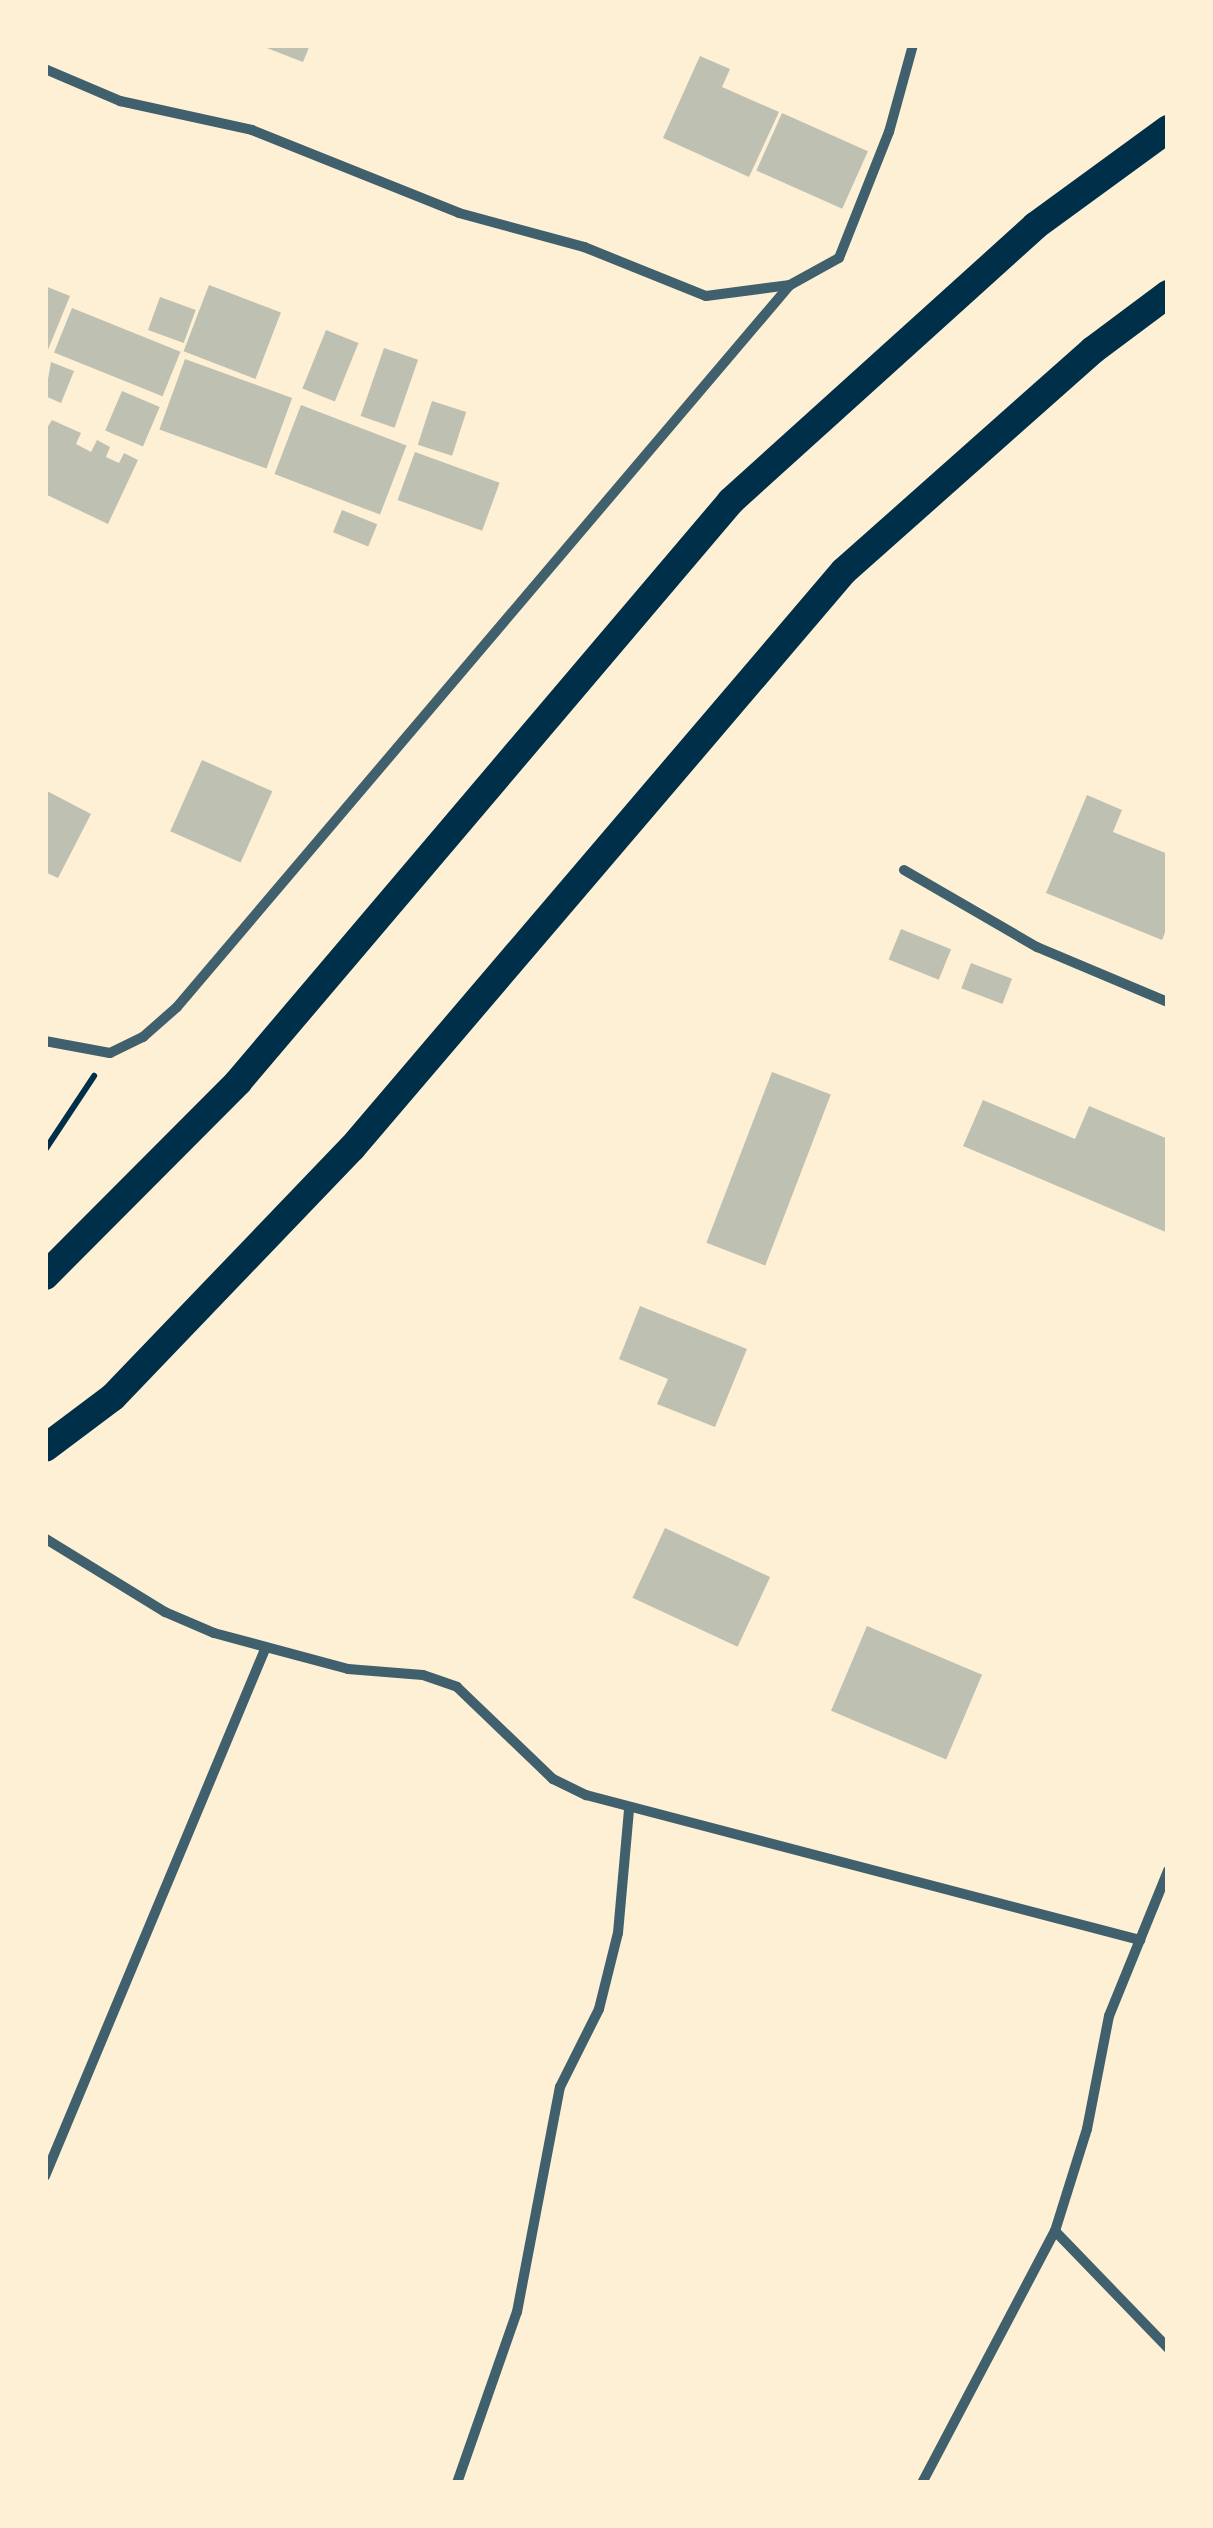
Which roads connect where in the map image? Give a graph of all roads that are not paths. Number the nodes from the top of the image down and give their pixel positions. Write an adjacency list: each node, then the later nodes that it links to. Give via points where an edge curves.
1 (913, 45): 4 (street, via 889,132 839,258)
2 (45, 68): 4 (street, via 120,100 252,130 460,214 584,247 706,296)
3 (1168, 129): 9 (highway, via 1034,226 731,501 238,1082)
4 (790, 285): 8 (street, via 177,1007 143,1036 110,1052)
5 (1168, 294): 10 (highway, via 1093,350 844,571 352,1148 112,1396)
6 (904, 870): 7 (street, via 1037,947)
7 (1168, 1002)
8 (45, 1041)
9 (45, 1276)
10 (45, 1448)
11 (46, 1539): 12 (street, via 164,1612)
12 (266, 1647): 13 (street, via 457,1687 553,1780); 16 (street)
13 (629, 1810): 15 (street); 19 (street, via 618,1933 599,2009 560,2087 517,2312)
14 (1168, 1871): 15 (street)
15 (1140, 1940): 17 (street, via 1109,2016)
16 (45, 2176)
17 (1056, 2231): 18 (street); 20 (street)
18 (1168, 2348)
19 (457, 2483)
20 (922, 2483)

